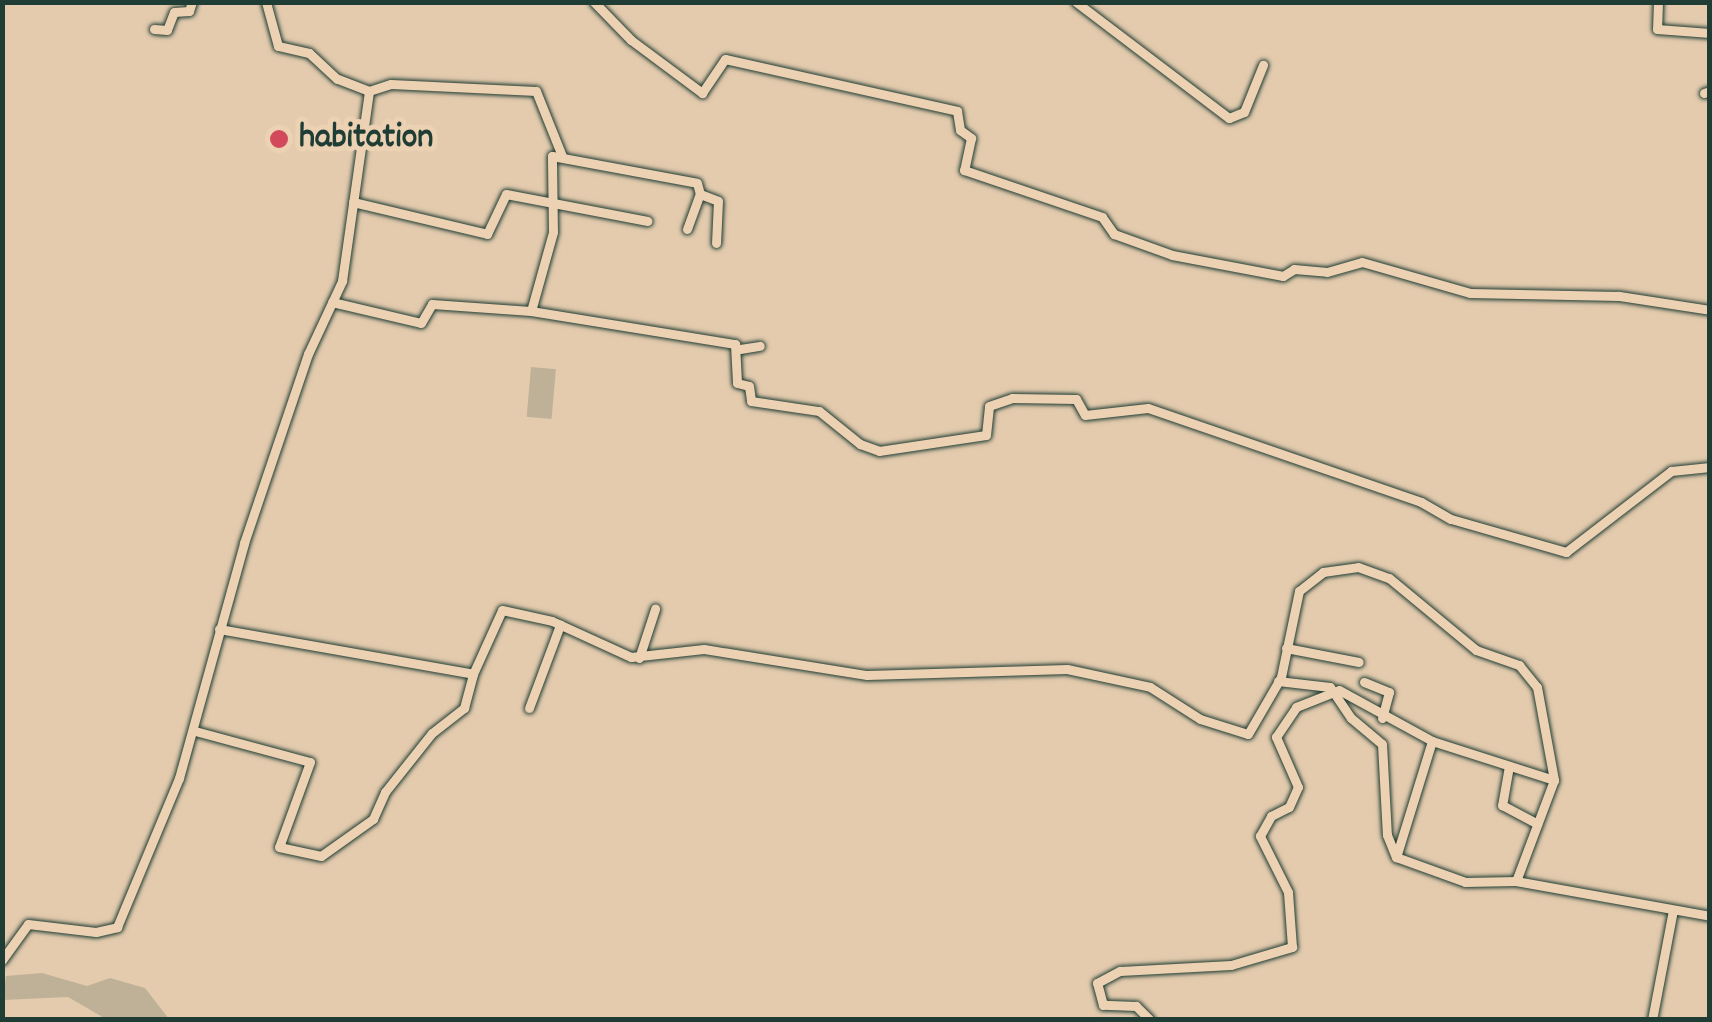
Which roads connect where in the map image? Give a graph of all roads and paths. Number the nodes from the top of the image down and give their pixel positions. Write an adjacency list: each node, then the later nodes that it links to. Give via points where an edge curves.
1 (192, 2): 6 (street, via 188,10 174,12 167,30)
2 (266, 2): 9 (street, via 278,46 309,52 337,78)
3 (594, 2): 18 (street, via 630,40 702,92 725,59 957,112 960,130 972,138 964,170 1102,217 1114,234 1172,255 1283,276 1362,262 1470,294 1619,296)
4 (1076, 2): 8 (street, via 1229,118 1244,112)
5 (1658, 2): 7 (street, via 1657,28)
6 (154, 29)
7 (1710, 33)
8 (1263, 65)
9 (369, 91): 10 (street, via 391,84 536,92); 13 (street)
10 (562, 156): 11 (street, via 696,182); 12 (street, via 550,160)
11 (700, 194): 15 (street); 16 (street, via 718,201)
12 (553, 199): 13 (street, via 501,195 486,234); 14 (street); 19 (street, via 553,235)
13 (353, 202): 17 (street, via 342,281)
14 (648, 221)
15 (688, 230)
16 (716, 243)
17 (332, 302): 19 (street, via 421,323 434,304); 25 (street, via 308,354)
18 (1710, 310)
19 (531, 312): 21 (street)
20 (760, 346): 21 (street)
21 (740, 348): 22 (street, via 737,382 748,386 751,401 819,410 871,450 912,450 982,436 990,431 990,405 1012,398 1076,399 1085,415 1148,408 1420,502 1451,519 1566,552 1671,471)
22 (1710, 467)
23 (655, 609): 27 (street)
24 (560, 624): 27 (street); 29 (street, via 498,611); 33 (street)
25 (220, 629): 29 (street); 35 (street)
26 (1286, 648): 28 (street); 30 (street); 38 (street, via 1305,584 1338,568 1378,572 1476,650 1526,670 1540,694)
27 (639, 658): 30 (street, via 704,649 867,674 1047,667 1150,687 1191,715 1245,734 1254,730)
28 (1359, 662)
29 (473, 674): 35 (street, via 464,708 432,733 385,792 373,819 320,856 280,846 310,762)
30 (1278, 682): 32 (street)
31 (1364, 682): 34 (street, via 1389,690)
32 (1335, 692): 34 (street); 40 (street, via 1351,718 1382,744 1387,834); 45 (street, via 1296,707 1276,737 1298,787 1260,836 1288,892 1292,947 1232,965 1120,971 1097,982 1103,1005 1136,1006)
33 (529, 708)
34 (1382, 718): 36 (street)
35 (195, 730): 44 (street, via 117,927 96,932 28,924)
36 (1432, 741): 37 (street); 40 (street)
37 (1509, 766): 38 (street); 39 (street, via 1502,805)
38 (1554, 780): 39 (street)
39 (1537, 824): 41 (street)
40 (1396, 857): 41 (street, via 1465,882)
41 (1516, 881): 42 (street)
42 (1672, 910): 43 (street); 46 (street)
43 (1710, 916)
44 (2, 960)
45 (1150, 1020)
46 (1652, 1020)

